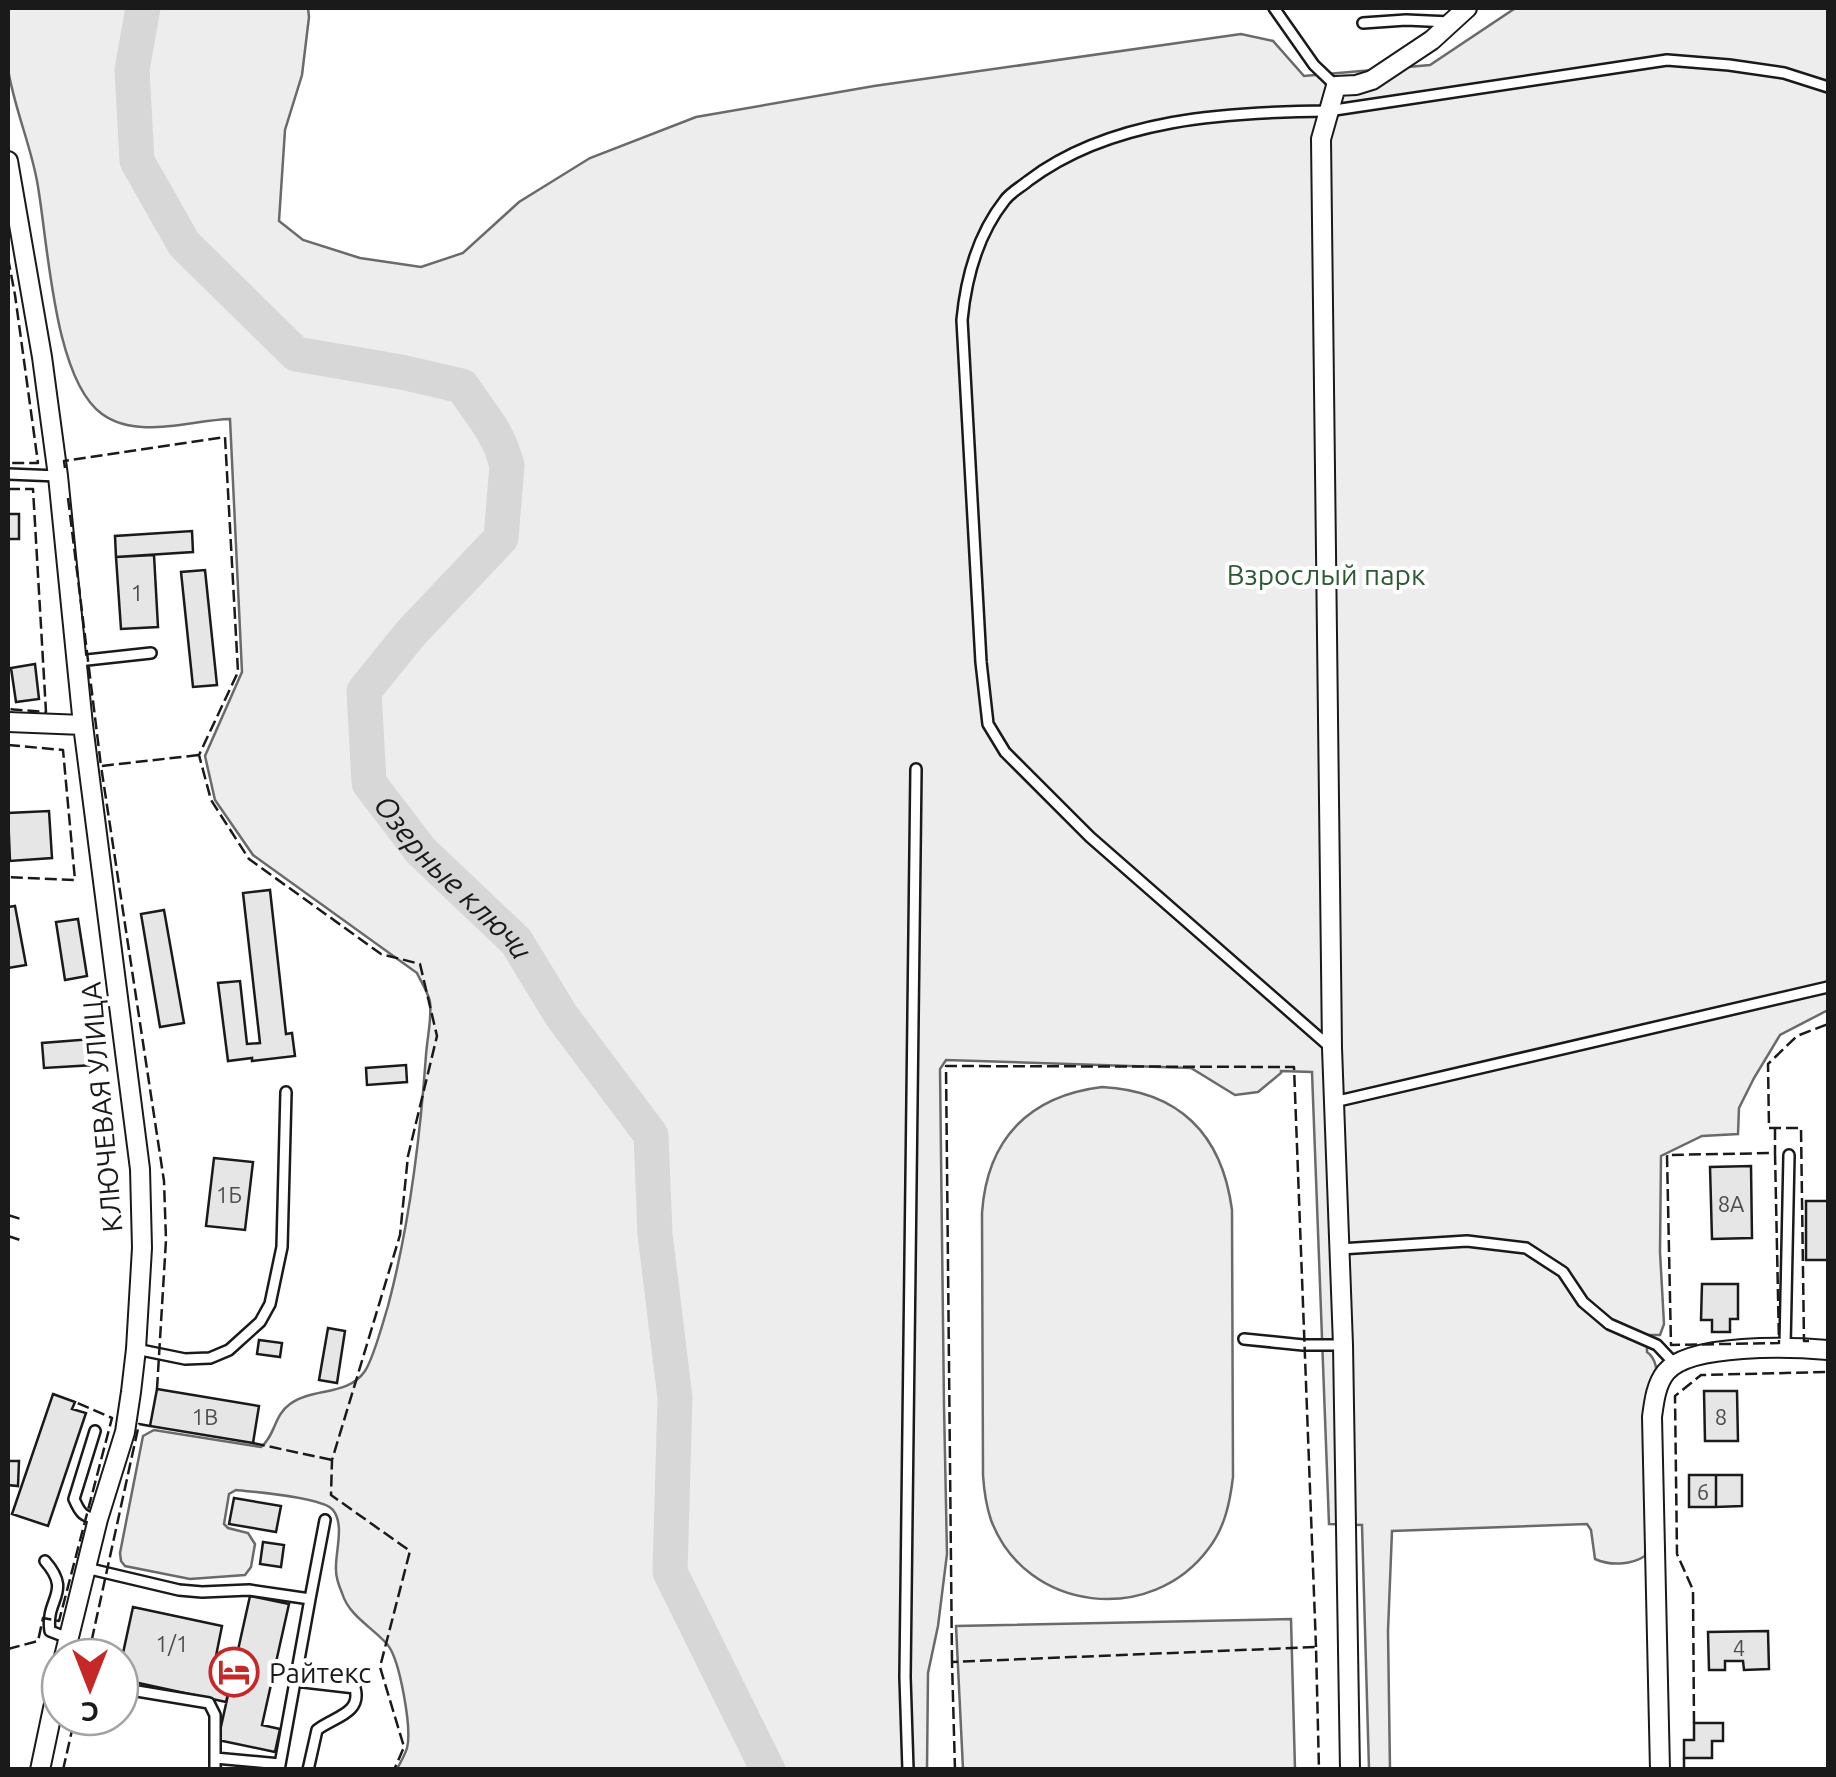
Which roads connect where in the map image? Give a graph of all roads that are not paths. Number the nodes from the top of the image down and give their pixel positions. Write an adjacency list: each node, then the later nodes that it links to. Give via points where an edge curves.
1 (1274, 8): 5 (lane)
2 (1467, 8): 3 (street)
3 (1453, 22): 4 (lane); 5 (street, via 1372,80)
4 (1363, 23)
5 (1336, 86): 7 (street)
6 (1828, 87): 7 (lane, via 1784,73 1667,60)
7 (1328, 111): 17 (street, via 1321,139); 17 (lane, via 1197,119 1136,131 1048,166 1006,198 986,233 970,270 962,320 988,724 1005,752 1090,837)
8 (8, 161): 10 (street, КЛЮЧЕВАЯ УЛИЦА)
9 (8, 474): 10 (lane)
10 (58, 476): 12 (street, КЛЮЧЕВАЯ УЛИЦА)
11 (151, 653): 12 (lane)
12 (76, 663): 14 (street, КЛЮЧЕВАЯ УЛИЦА)
13 (8, 722): 14 (street)
14 (83, 725): 25 (street, КЛЮЧЕВАЯ УЛИЦА, via 140,1169)
15 (916, 769): 44 (lane)
16 (1828, 987): 19 (lane)
17 (1332, 1048): 19 (street)
18 (286, 1092): 25 (lane, via 282,1248 260,1322 230,1350 210,1358)
19 (1334, 1102): 21 (street)
20 (1789, 1155): 24 (lane)
21 (1340, 1249): 23 (street); 27 (lane, via 1467,1241 1526,1248 1563,1272 1583,1302 1610,1324 1657,1344)
22 (1244, 1339): 23 (lane)
23 (1343, 1345): 45 (street)
24 (1785, 1346): 26 (street); 27 (street)
25 (136, 1349): 29 (street, КЛЮЧЕВАЯ УЛИЦА, via 124,1432)
26 (1828, 1350)
27 (1674, 1364): 46 (street, via 1660,1380 1652,1417)
28 (96, 1431): 29 (lane, via 74,1500 85,1517)
29 (98, 1519): 32 (street, КЛЮЧЕВАЯ УЛИЦА)
30 (326, 1520): 33 (lane)
31 (44, 1561): 34 (lane, via 59,1584 50,1631)
32 (86, 1568): 33 (lane, via 180,1590); 35 (street, КЛЮЧЕВАЯ УЛИЦА)
33 (310, 1598): 36 (lane)
34 (65, 1637)
35 (68, 1637)
36 (295, 1681): 40 (lane); 43 (lane, via 354,1688 357,1694 353,1708 316,1730)
37 (140, 1692): 39 (lane, via 209,1703 216,1715)
38 (47, 1737): 41 (street)
39 (216, 1758): 40 (lane); 42 (lane)
40 (279, 1767)
41 (40, 1770)
42 (216, 1770)
43 (308, 1770)
44 (908, 1770)
45 (1350, 1770)
46 (1660, 1770)

